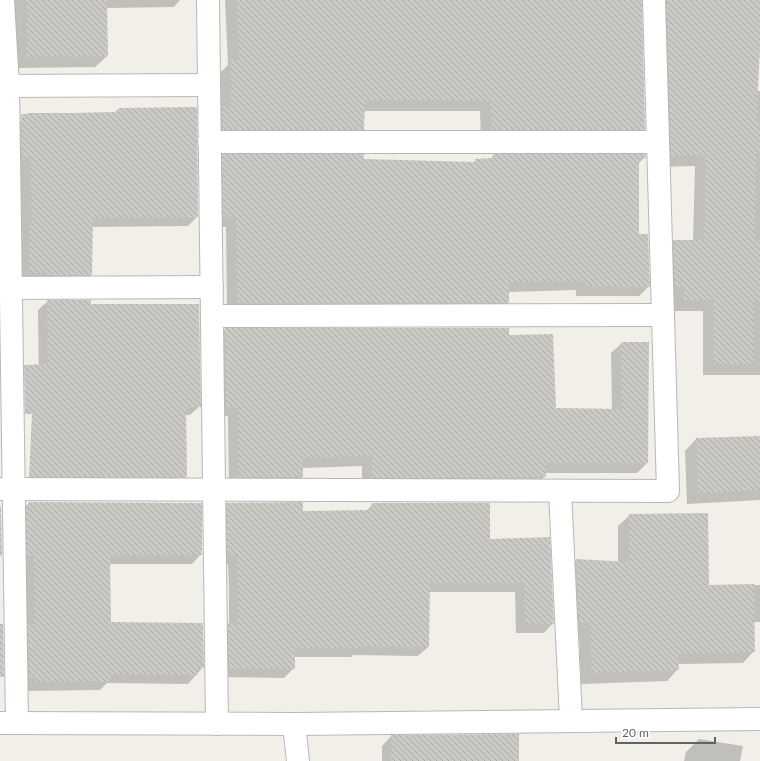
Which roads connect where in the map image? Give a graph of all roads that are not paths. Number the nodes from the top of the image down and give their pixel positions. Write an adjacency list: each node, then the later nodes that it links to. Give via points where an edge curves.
1 (3, 0): 5 (street)
2 (208, 0): 4 (street)
3 (654, 0): 7 (street)
4 (209, 85): 5 (street); 6 (street)
5 (4, 86): 9 (street)
6 (209, 142): 7 (street); 8 (street)
7 (658, 142): 10 (street)
8 (212, 287): 9 (street); 11 (street)
9 (6, 288): 12 (street)
10 (663, 315): 11 (street); 14 (street, via 668,491)
11 (212, 316): 13 (street)
12 (7, 489): 13 (street); 17 (street)
13 (215, 490): 14 (street); 18 (street)
14 (560, 491): 16 (street)
15 (760, 719): 16 (street)
16 (571, 720): 19 (street)
17 (9, 723): 18 (street)
18 (217, 724): 19 (street)
19 (294, 724): 20 (street)
20 (298, 761)

